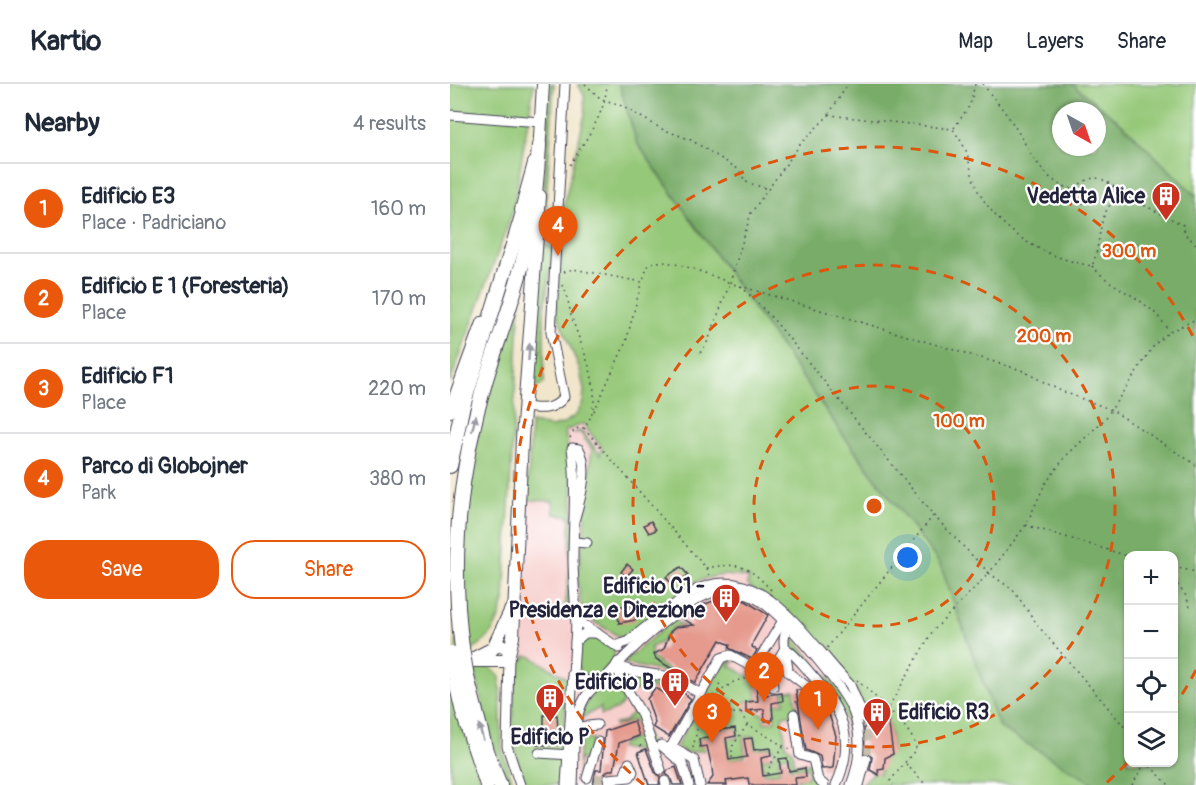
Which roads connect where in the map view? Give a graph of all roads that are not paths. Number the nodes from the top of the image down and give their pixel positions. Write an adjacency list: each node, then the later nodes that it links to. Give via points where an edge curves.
1 (543, 84): 4 (main road)
2 (565, 84): 6 (street, via 551,332 564,397 549,408)
3 (450, 115): 4 (street)
4 (541, 122): 5 (main road)
5 (539, 145): 6 (main road, one-way to 5, via 540,202); 7 (main road, via 510,245); 9 (highway, via 513,252 462,409); 22 (highway, one-way to 5, via 455,562 460,485 478,407 529,235)
6 (524, 407): 12 (main road)
7 (450, 411)
8 (572, 448): 10 (street)
9 (450, 466)
10 (574, 542): 11 (street); 15 (street)
11 (587, 543)
12 (513, 603): 20 (main road); 23 (main road)
13 (674, 611): 14 (street, via 713,592 746,590); 19 (street); 25 (street)
14 (784, 618): 16 (street); 26 (street); 37 (street, via 850,685)
15 (577, 620): 17 (street); 18 (street)
16 (788, 628): 21 (street); 55 (street, via 850,703 860,738 858,765)
17 (597, 633): 18 (street, via 585,633); 19 (street)
18 (575, 642): 28 (street)
19 (618, 645): 25 (street)
20 (494, 647): 22 (main road); 23 (main road, via 504,646); 24 (main road, via 492,655)
21 (784, 648): 27 (street); 33 (street); 33 (street, via 789,658 788,672 818,695)
22 (458, 651): 24 (main road); 29 (highway, bridge)
23 (509, 655): 24 (main road); 31 (street)
24 (496, 662): 31 (street)
25 (617, 665): 30 (street); 34 (street, via 671,677); 35 (street)
26 (754, 668): 27 (street); 34 (street, via 730,655 721,658)
27 (771, 670): 32 (street)
28 (573, 674): 30 (street); 39 (street)
29 (458, 676): 48 (highway, via 463,713); 49 (highway, one-way to 29)
30 (598, 683): 35 (street, via 615,682); 39 (street, via 581,706)
31 (508, 684): 50 (street, via 507,746)
32 (773, 687)
33 (825, 690): 54 (street, via 842,720 845,735 843,767)
34 (701, 694): 42 (street)
35 (632, 698): 40 (street)
36 (794, 714): 53 (street, via 799,750 803,757 813,759 818,780)
37 (864, 718)
38 (597, 725): 39 (street)
39 (572, 728): 44 (street)
40 (651, 740): 42 (street); 46 (street)
41 (598, 742): 47 (street, via 591,778)
42 (668, 747): 51 (street, via 682,763); 52 (street, via 694,760)
43 (539, 753): 44 (street)
44 (570, 755): 47 (street)
45 (866, 759): 56 (street)
46 (661, 770)
47 (570, 782)
48 (487, 785)
49 (500, 785)
50 (520, 785)
51 (689, 785)
52 (700, 785)
53 (824, 785)
54 (836, 785)
55 (851, 785)
56 (859, 785)

